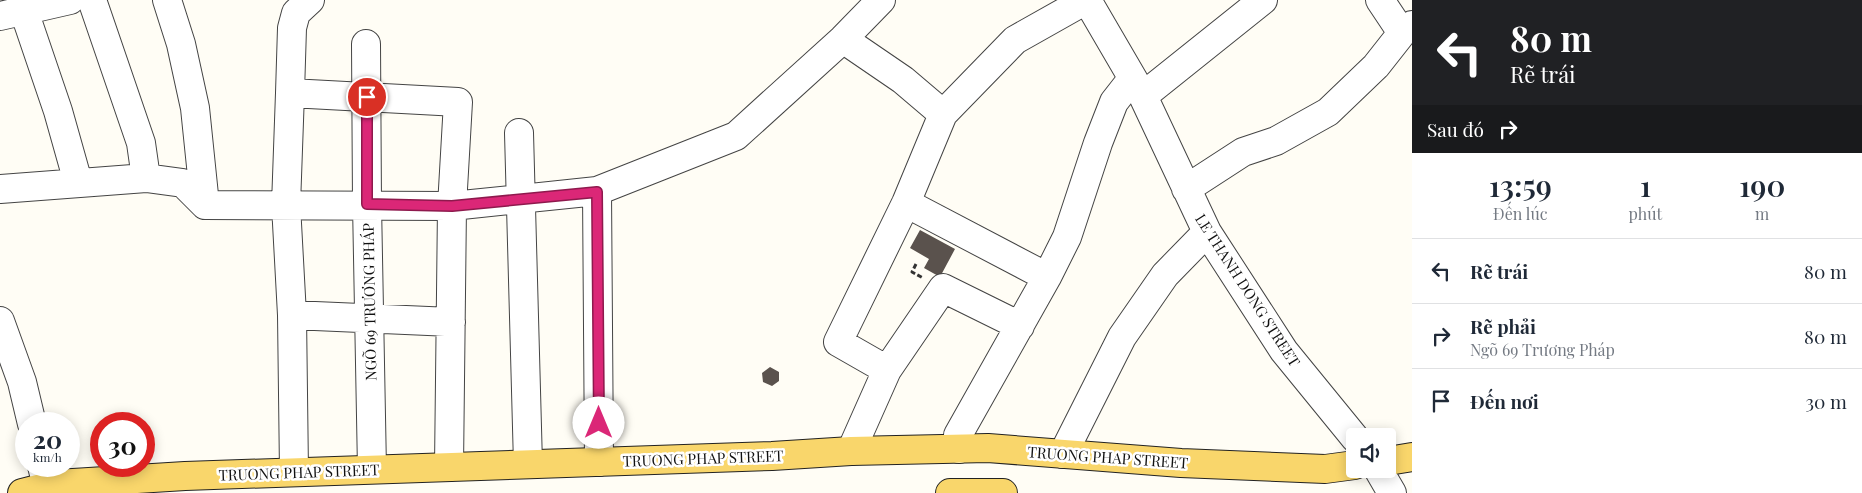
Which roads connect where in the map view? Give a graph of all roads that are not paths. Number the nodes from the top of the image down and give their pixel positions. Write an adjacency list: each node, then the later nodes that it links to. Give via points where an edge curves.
1 (70, 0): 9 (street)
2 (92, 0): 18 (street, via 141,143)
3 (167, 0): 26 (street, via 181,44 195,108)
4 (310, 0): 14 (street, via 296,13 292,28)
5 (881, 0): 11 (street)
6 (1086, 0): 13 (street, LE THANH DONG STREET); 16 (street, via 1015,40)
7 (1263, 0): 13 (street)
8 (1380, 0): 10 (street)
9 (12, 14): 19 (street, via 58,111)
10 (1407, 29): 21 (street, via 1376,66 1328,112 1276,141 1243,152)
11 (843, 39): 16 (street, via 903,80); 22 (street, via 736,136)
12 (366, 44): 15 (street, NGÕ 69 TRƯƠNG PHÁP)
13 (1138, 87): 21 (street, LE THANH DONG STREET); 30 (street, via 1114,102 1067,237)
14 (290, 93): 15 (street); 27 (street)
15 (367, 97): 25 (street, NGÕ 69 TRƯƠNG PHÁP); 28 (street, via 458,102)
16 (943, 114): 24 (street)
17 (519, 133): 23 (street)
18 (146, 178): 19 (street); 26 (street, via 183,183)
19 (78, 182): 20 (street)
20 (0, 189)
21 (1186, 189): 29 (street, LE THANH DONG STREET)
22 (597, 192): 23 (street); 44 (street)
23 (521, 199): 28 (street); 45 (street)
24 (906, 202): 30 (street); 36 (street, via 838,342)
25 (367, 204): 27 (street); 28 (street); 32 (street, NGÕ 69 TRƯƠNG PHÁP)
26 (205, 205): 27 (street)
27 (286, 205): 31 (street)
28 (452, 206): 34 (street)
29 (1207, 232): 38 (street, LE THANH DONG STREET, via 1284,351); 41 (street, via 1165,275 1122,337)
30 (1047, 277): 35 (street)
31 (292, 315): 32 (street); 49 (street)
32 (370, 318): 34 (street); 48 (street, NGÕ 69 TRƯƠNG PHÁP)
33 (0, 321): 37 (street)
34 (450, 322): 47 (street)
35 (1020, 326): 36 (street, via 943,288); 39 (street, via 958,435)
36 (887, 370): 40 (street)
37 (29, 412)
38 (1347, 428)
39 (959, 449): 40 (main road, TRUONG PHAP STREET); 41 (main road, TRUONG PHAP STREET)
40 (851, 451): 44 (main road, TRUONG PHAP STREET)
41 (1063, 454): 46 (main road, TRUONG PHAP STREET, via 1181,463 1325,469)
42 (1412, 457): 43 (main road)
43 (1396, 459)
44 (600, 462): 45 (main road, TRUONG PHAP STREET)
45 (528, 464): 47 (main road, TRUONG PHAP STREET)
46 (1346, 466)
47 (449, 467): 48 (main road, TRUONG PHAP STREET)
48 (372, 470): 49 (main road, TRUONG PHAP STREET)
49 (294, 472): 51 (main road, TRUONG PHAP STREET, via 57,484)
50 (1383, 478): 54 (street)
51 (37, 482)
52 (950, 493): 53 (main road)
53 (1003, 493)
54 (1392, 493)

